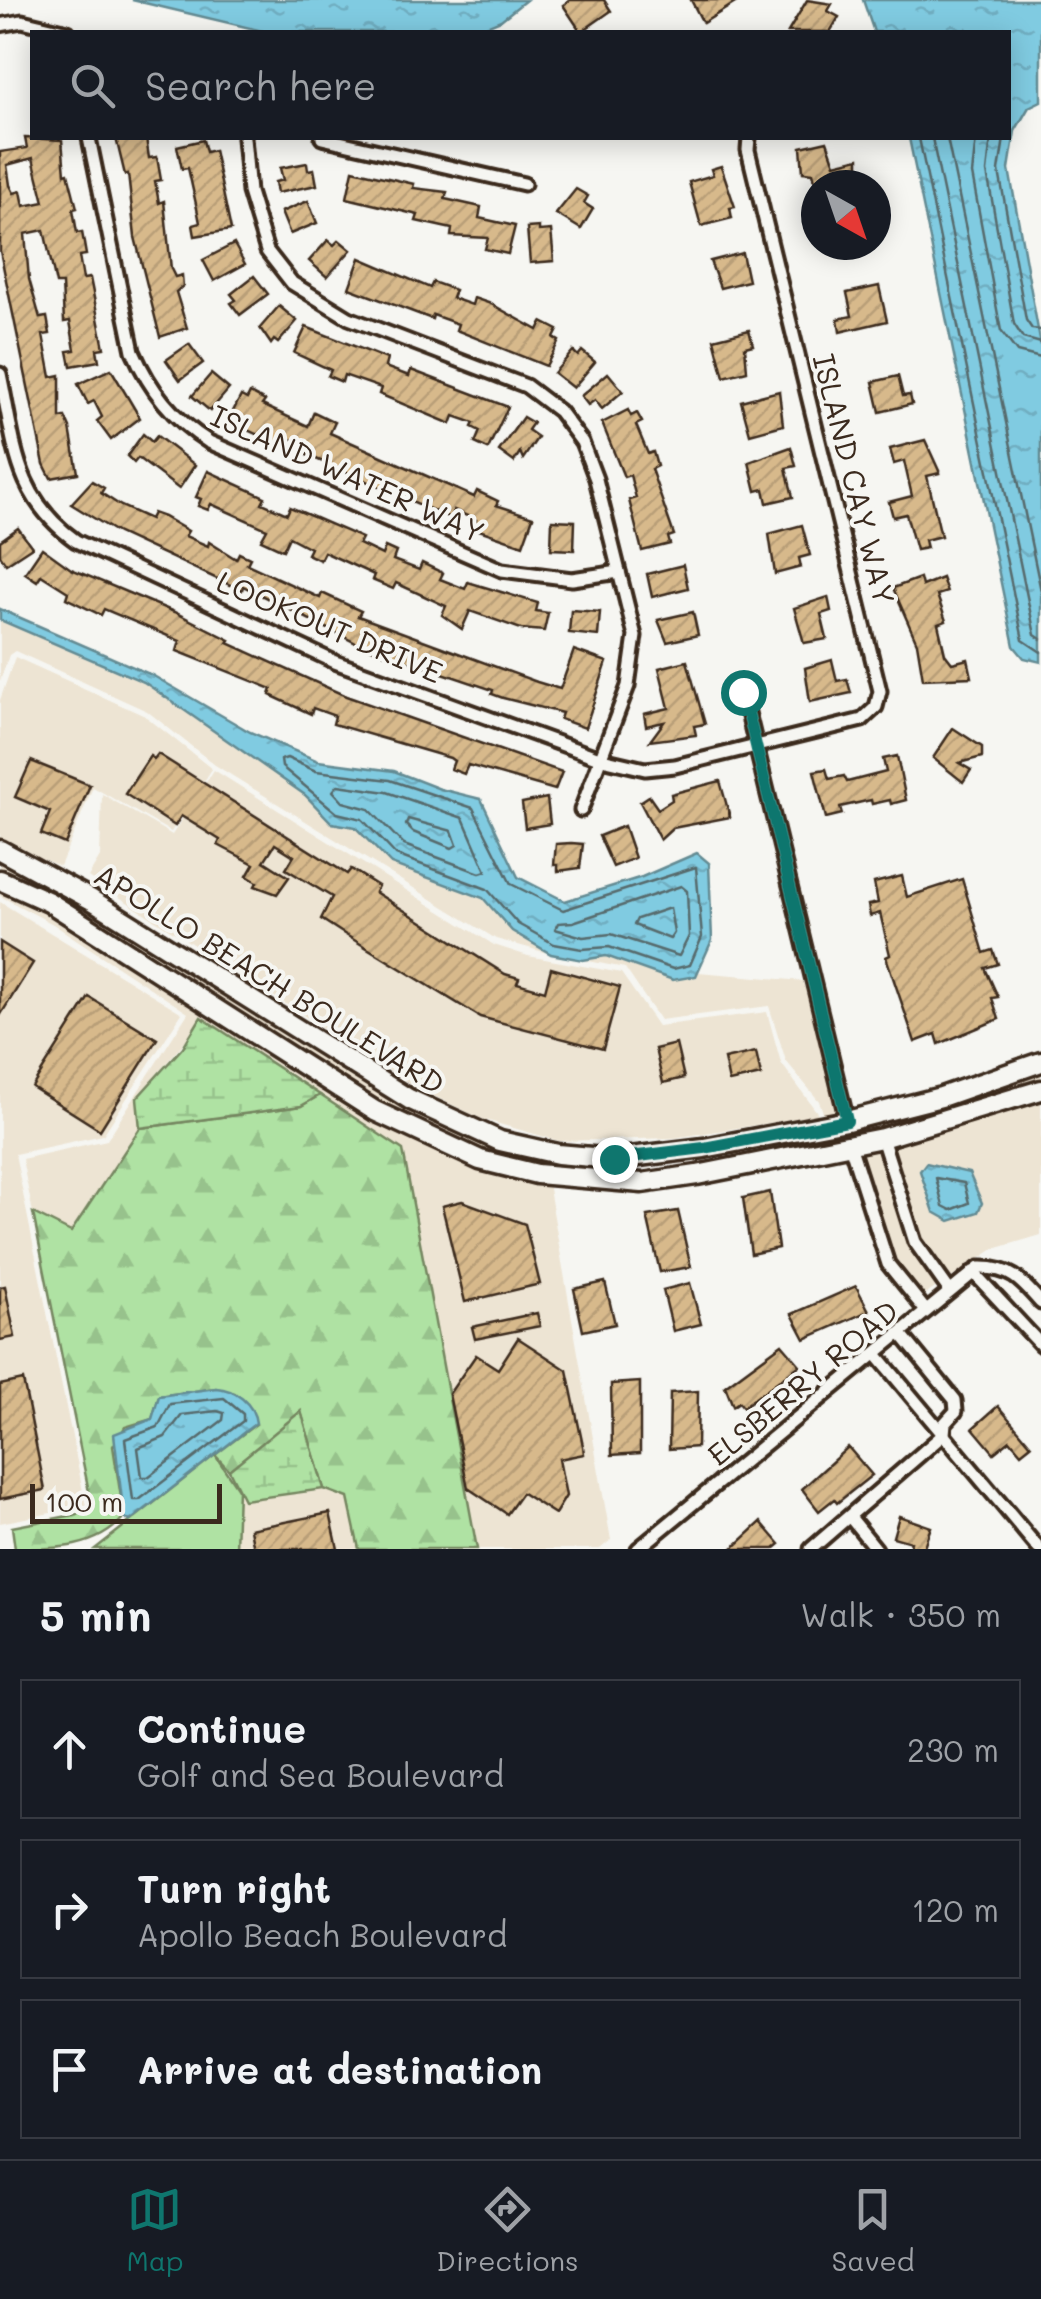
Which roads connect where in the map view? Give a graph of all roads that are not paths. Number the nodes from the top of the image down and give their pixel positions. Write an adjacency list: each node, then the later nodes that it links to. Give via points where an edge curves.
1 (0, 24): 2 (street, via 22,21)
2 (60, 30)
3 (89, 140): 9 (street, ISLAND WATER WAY, via 133,351 147,382 188,429 502,570 572,579)
4 (244, 140): 9 (street, via 249,192 267,251 292,283 348,318 526,386 558,411 589,460)
5 (331, 140): 7 (street)
6 (749, 140): 11 (street, ISLAND CAY WAY, via 880,691 876,707 862,720)
7 (524, 184)
8 (0, 374): 12 (street, LOOKOUT DRIVE, via 32,500 76,540 335,662)
9 (619, 572): 12 (street, via 634,659)
10 (743, 692): 11 (street)
11 (755, 747): 12 (street, LOOKOUT DRIVE, via 645,769); 18 (street)
12 (602, 758): 13 (street)
13 (580, 810)
14 (0, 850): 21 (main road, APOLLO BEACH BOULEVARD, via 76,890 409,1099 500,1141 614,1159)
15 (0, 880): 22 (main road, APOLLO BEACH BOULEVARD, via 48,902 375,1112 442,1145 537,1174 596,1182 642,1184)
16 (1041, 1062): 18 (main road, APOLLO BEACH BOULEVARD)
17 (1041, 1090): 19 (main road, APOLLO BEACH BOULEVARD)
18 (847, 1121): 19 (main road); 21 (main road, APOLLO BEACH BOULEVARD)
19 (882, 1138): 20 (main road, APOLLO BEACH BOULEVARD); 24 (street, via 914,1242)
20 (850, 1145): 22 (main road, APOLLO BEACH BOULEVARD); 26 (street, via 888,1264)
21 (700, 1148): 22 (main road)
22 (704, 1174)
23 (973, 1272): 24 (street, ELSBERRY ROAD); 25 (street, ELSBERRY ROAD, via 1002,1268); 28 (street)
24 (949, 1290): 26 (street, ELSBERRY ROAD)
25 (1041, 1303)
26 (926, 1310): 27 (street, ELSBERRY ROAD)
27 (900, 1334): 29 (street, ELSBERRY ROAD); 30 (street, via 955,1400)
28 (1041, 1345)
29 (876, 1354): 30 (street); 32 (street, ELSBERRY ROAD)
30 (944, 1434): 31 (street); 35 (street)
31 (850, 1517): 33 (street); 34 (street)
32 (638, 1549)
33 (811, 1549)
34 (876, 1549)
35 (1038, 1549)

